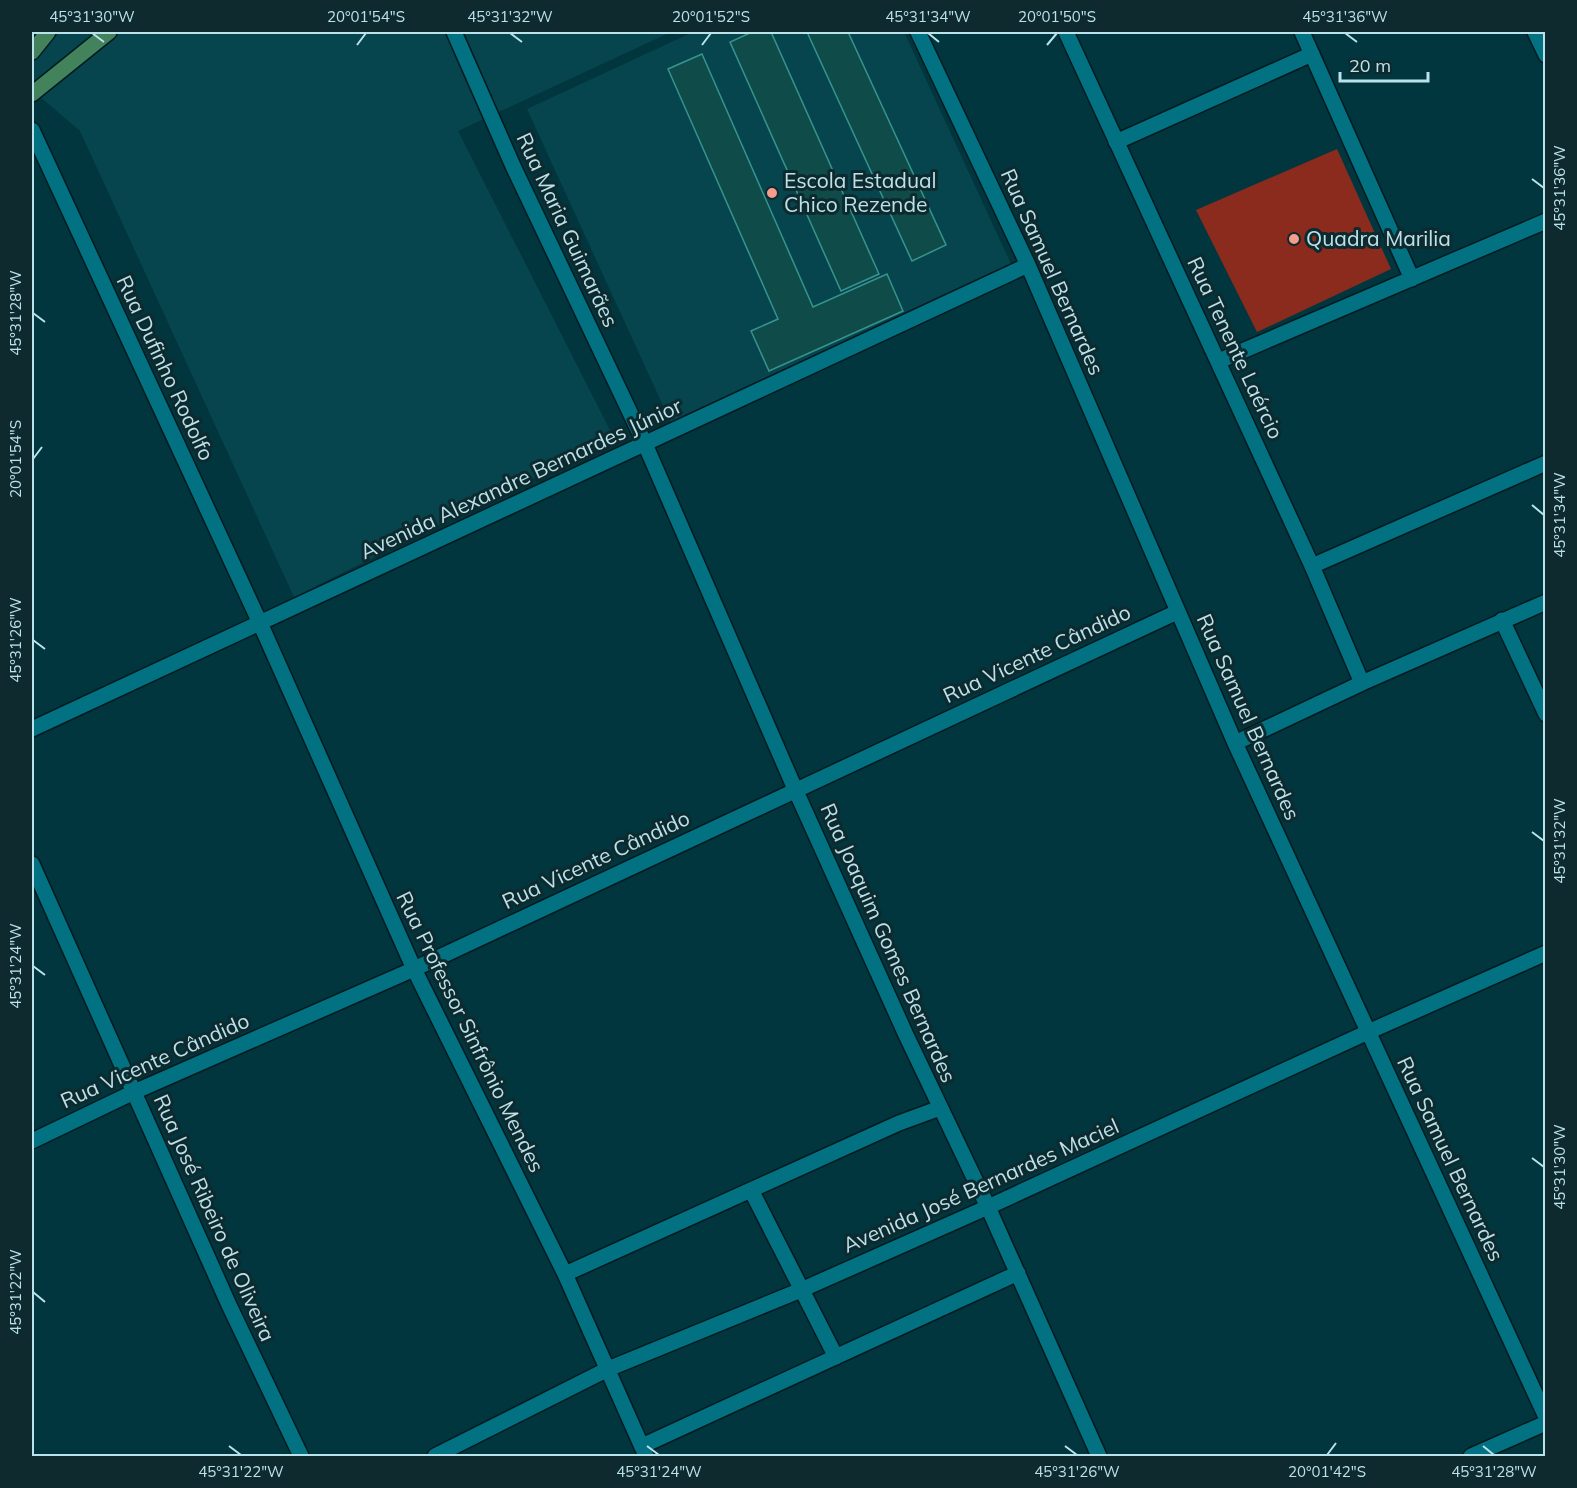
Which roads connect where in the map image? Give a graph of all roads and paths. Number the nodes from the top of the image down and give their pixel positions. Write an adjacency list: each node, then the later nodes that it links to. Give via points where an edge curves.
1 (48, 32): 8 (main road)
2 (109, 32): 11 (main road)
3 (454, 32): 18 (street, Rua Maria Guimarães)
4 (918, 32): 15 (street, Rua Samuel Bernardes)
5 (1066, 32): 13 (street, Rua Tenente Laércio)
6 (1302, 32): 9 (street)
7 (1535, 32): 10 (street)
8 (32, 52)
9 (1312, 54): 13 (street); 16 (street)
10 (1545, 55)
11 (32, 94)
12 (32, 130): 24 (street, Rua Dufinho Rodolfo)
13 (1116, 142): 17 (street, Rua Tenente Laércio)
14 (1545, 221): 16 (street)
15 (1028, 265): 18 (street, Avenida Alexandre Bernardes Júnior); 22 (street, Rua Samuel Bernardes)
16 (1412, 279): 17 (street)
17 (1219, 361): 20 (street, Rua Tenente Laércio)
18 (645, 444): 24 (street, Avenida Alexandre Bernardes Júnior); 29 (street, Rua Joaquim Gomes Bernardes)
19 (1545, 463): 20 (street)
20 (1312, 566): 25 (street, Rua Tenente Laércio)
21 (1545, 602): 23 (street)
22 (1177, 612): 28 (street, Rua Samuel Bernardes); 29 (street, Rua Vicente Cândido)
23 (1502, 620): 25 (street); 26 (street)
24 (260, 623): 27 (street, Avenida Alexandre Bernardes Júnior); 32 (street, Rua Professor Sinfrônio Mendes)
25 (1362, 683): 28 (street)
26 (1545, 714)
27 (32, 729)
28 (1235, 743): 33 (street, Rua Samuel Bernardes)
29 (795, 789): 32 (street, Rua Vicente Cândido); 35 (street, Rua Joaquim Gomes Bernardes)
30 (32, 864): 34 (street, Rua José Ribeiro de Oliveira)
31 (1545, 953): 33 (street, Avenida José Bernardes Maciel)
32 (414, 969): 34 (street, Rua Vicente Cândido); 40 (street, Rua Professor Sinfrônio Mendes)
33 (1368, 1032): 38 (street, Avenida José Bernardes Maciel); 44 (street, Rua Samuel Bernardes)
34 (134, 1092): 36 (street, Rua Vicente Cândido); 47 (street, Rua José Ribeiro de Oliveira)
35 (940, 1108): 37 (street); 38 (street, Rua Joaquim Gomes Bernardes)
36 (32, 1141)
37 (751, 1190): 40 (street); 41 (street)
38 (988, 1207): 39 (street, Rua Joaquim Gomes Bernardes); 41 (street, Avenida José Bernardes Maciel)
39 (1018, 1273): 42 (street); 49 (street, Rua Joaquim Gomes Bernardes)
40 (565, 1274): 43 (street, Rua Professor Sinfrônio Mendes)
41 (801, 1290): 42 (street); 43 (street, Avenida José Bernardes Maciel)
42 (836, 1357): 46 (street)
43 (608, 1370): 46 (street, Rua Professor Sinfrônio Mendes); 48 (street, Avenida José Bernardes Maciel)
44 (1545, 1417)
45 (1545, 1423): 50 (street)
46 (644, 1451)
47 (301, 1456)
48 (435, 1456)
49 (1099, 1456)
50 (1471, 1456)

